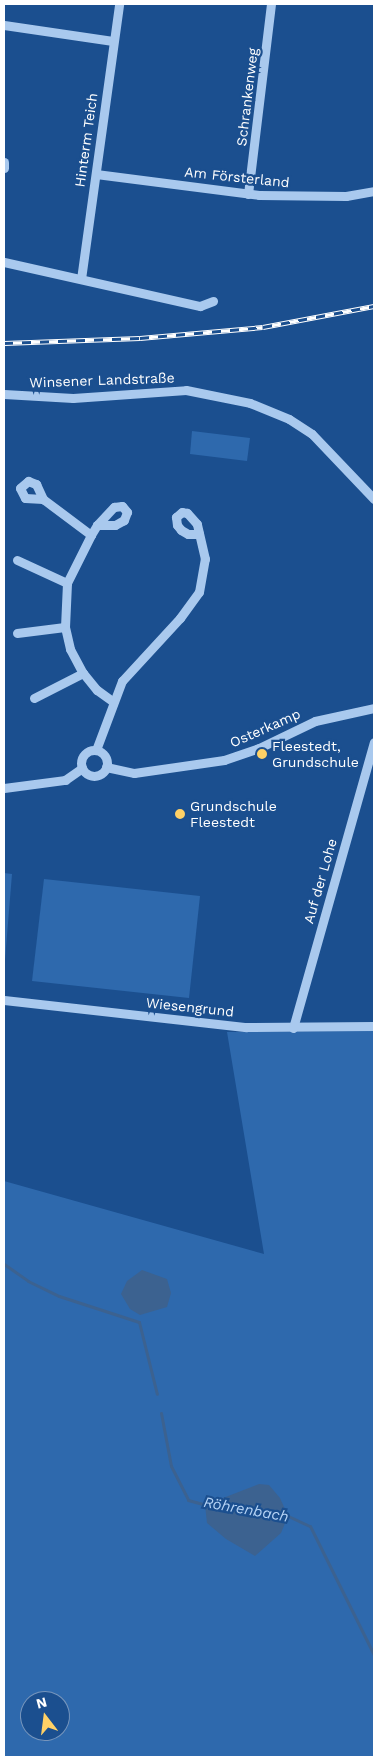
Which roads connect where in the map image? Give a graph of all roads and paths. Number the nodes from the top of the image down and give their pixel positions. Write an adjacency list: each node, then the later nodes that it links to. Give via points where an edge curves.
1 (119, 4): 4 (street, Hinterm Teich)
2 (271, 4): 9 (street, Schrankenweg)
3 (4, 26): 4 (street)
4 (113, 41): 7 (street, Hinterm Teich)
5 (4, 162): 6 (street)
6 (4, 168)
7 (96, 174): 9 (street, Am Försterland); 11 (street, Hinterm Teich)
8 (374, 191): 9 (street, Am Försterland, via 300,198)
9 (248, 194)
10 (4, 262): 11 (street)
11 (81, 279): 12 (street, via 200,306)
12 (213, 302)
13 (4, 394): 14 (street, Winsener Landstraße, via 73,398 186,390 241,400 289,420 312,434)
14 (372, 493)
15 (43, 499): 18 (street)
16 (97, 525): 18 (street)
17 (199, 534): 25 (street, via 205,559 199,592 180,618 122,681)
18 (91, 536): 20 (street)
19 (18, 560): 20 (street)
20 (67, 583): 21 (street)
21 (65, 627): 22 (street); 23 (street, via 70,649)
22 (17, 633)
23 (83, 673): 24 (street); 25 (street, via 97,690)
24 (34, 698)
25 (112, 701): 28 (street)
26 (374, 708): 29 (street, Osterkamp, via 315,721 259,748 224,760 134,773)
27 (374, 742): 34 (street, Auf der Lohe)
28 (96, 750): 29 (street, via 105,756); 30 (street, via 82,757)
29 (106, 767): 30 (street, Osterkamp, via 95,776)
30 (82, 768): 31 (street, via 65,780)
31 (4, 788)
32 (4, 1000): 34 (street, Wiesengrund, via 246,1027)
33 (374, 1026): 34 (street, Wiesengrund)
34 (292, 1028)

